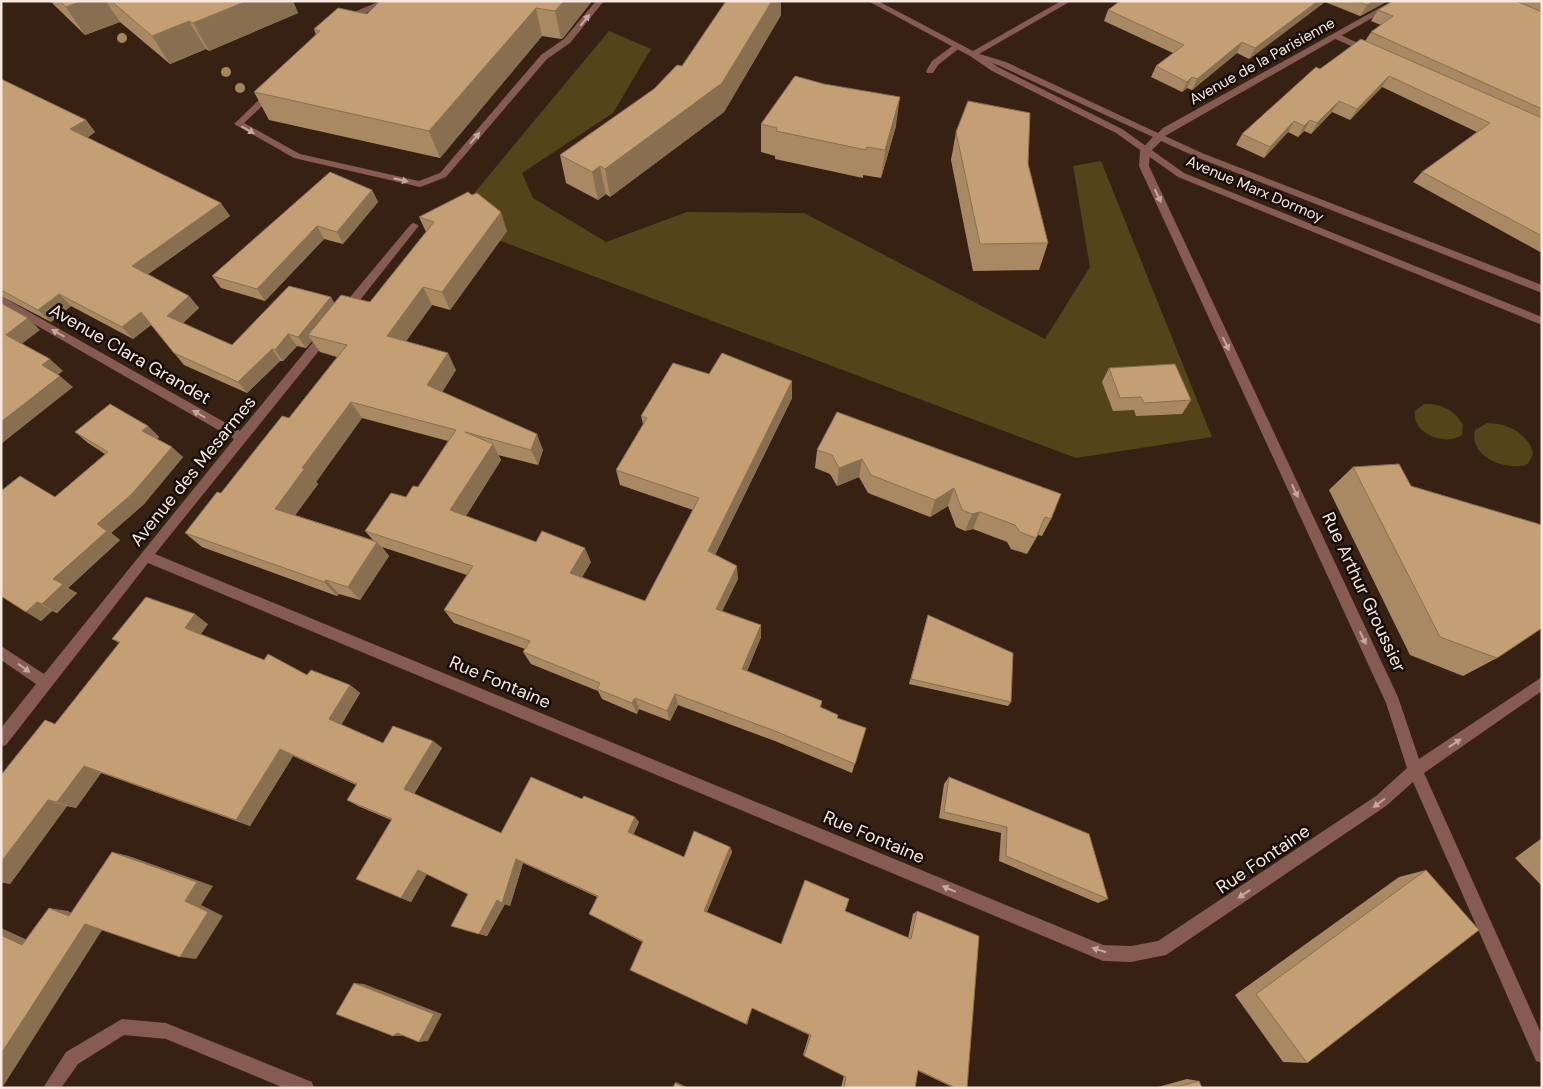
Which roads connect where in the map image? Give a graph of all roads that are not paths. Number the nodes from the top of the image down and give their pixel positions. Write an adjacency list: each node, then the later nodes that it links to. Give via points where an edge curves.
1 (387, 1): 6 (street, via 356,14)
2 (600, 1): 12 (street, one-way to 2, via 238,124 297,156 420,184 443,175 544,57 567,41)
3 (872, 1): 8 (street, Avenue Marx Dormoy)
4 (1067, 1): 9 (street)
5 (1398, 1): 7 (street, Avenue de la Parisienne)
6 (342, 27)
7 (1336, 36): 10 (street); 13 (street, Avenue de la Parisienne)
8 (958, 46): 9 (street, Avenue Marx Dormoy); 11 (street, via 935,63)
9 (973, 54): 13 (street, Avenue Marx Dormoy, via 1003,64); 14 (street, Avenue Marx Dormoy, via 995,70 1119,131)
10 (1380, 56)
11 (930, 71)
12 (280, 85)
13 (1159, 136): 14 (street, Avenue de la Parisienne); 16 (street, Avenue Marx Dormoy, via 1199,155)
14 (1145, 151): 18 (street, Avenue Marx Dormoy, via 1180,175); 25 (street, Rue Arthur Groussier, one-way to 25, via 1144,166 1151,182 1393,702)
15 (414, 226): 19 (street, Avenue des Mesarmes)
16 (1542, 289)
17 (1, 300): 19 (street, Avenue Clara Grandet, one-way to 17)
18 (1542, 321)
19 (242, 438): 20 (street, Avenue des Mesarmes)
20 (146, 556): 23 (street, Avenue des Mesarmes); 25 (street, Rue Fontaine, one-way to 20, via 1382,801 1160,949 1131,954 1104,953)
21 (1, 652): 23 (street, one-way to 23)
22 (1542, 683): 25 (street, Rue Fontaine, one-way to 22)
23 (47, 684): 24 (street, Avenue des Mesarmes)
24 (1, 740)
25 (1415, 770): 26 (street, Rue Arthur Groussier)
26 (1540, 1045)
27 (51, 1088): 28 (street, via 72,1058 122,1027 166,1032)
28 (306, 1088)

